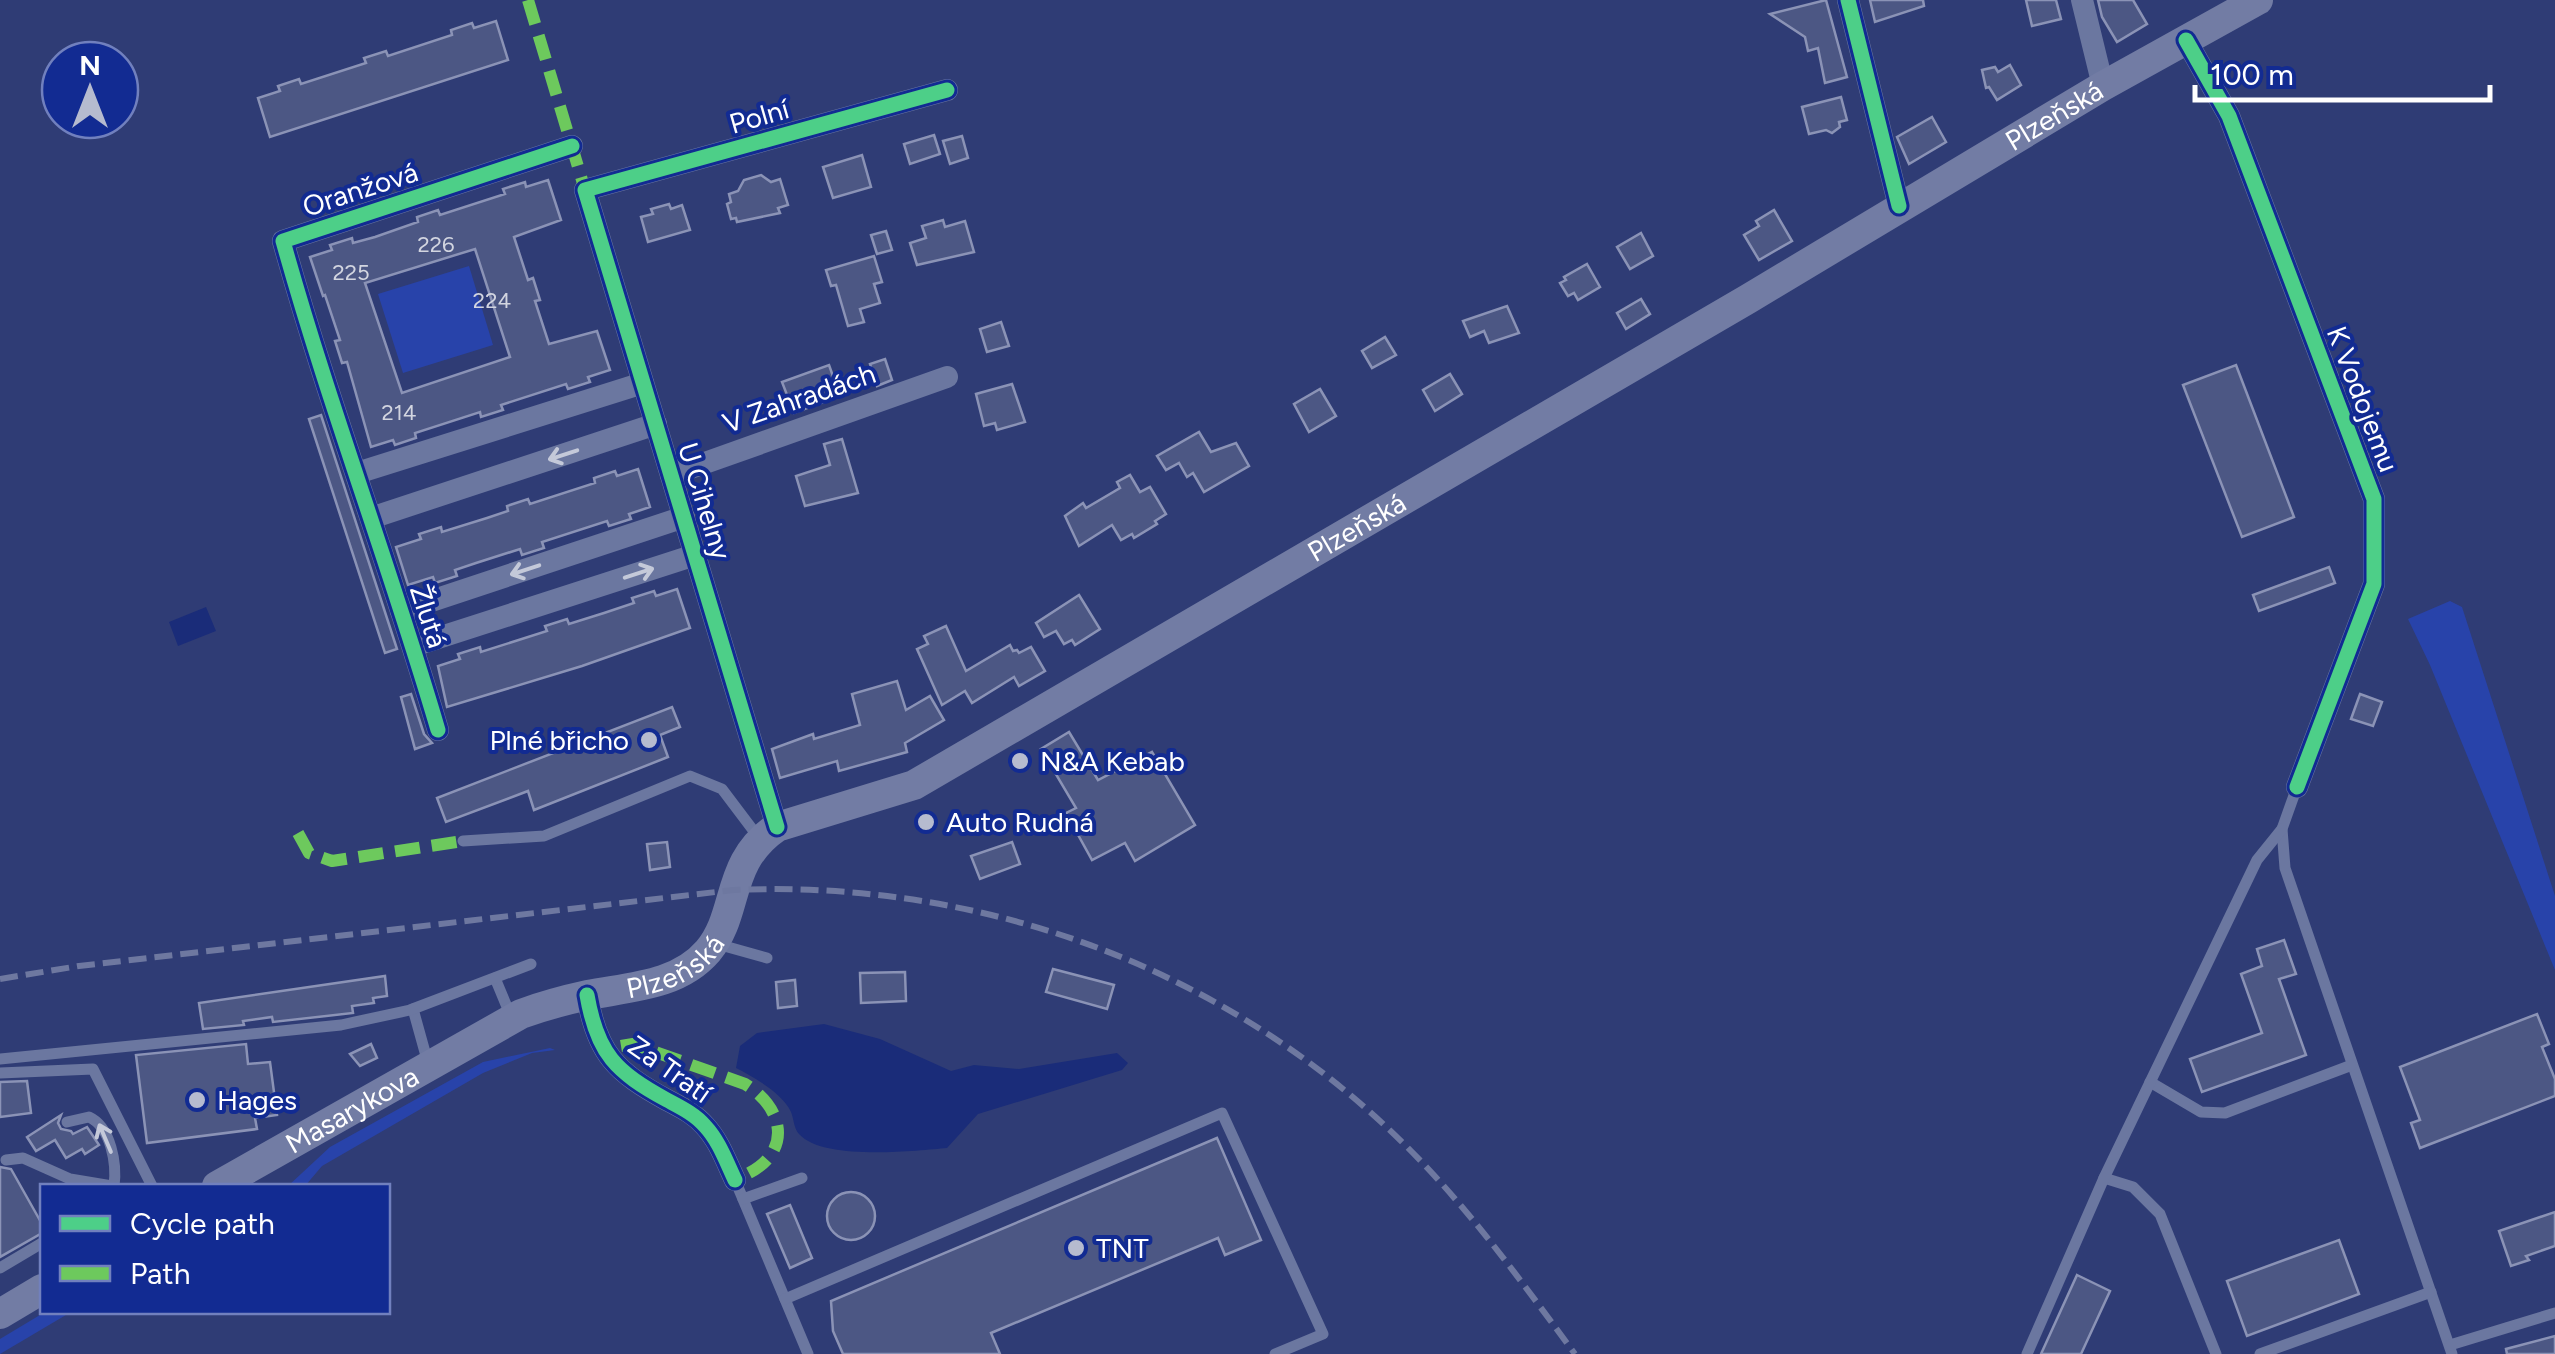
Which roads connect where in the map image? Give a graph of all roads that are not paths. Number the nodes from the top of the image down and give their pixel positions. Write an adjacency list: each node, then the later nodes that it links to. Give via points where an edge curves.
1 (1848, 0): 9 (street)
2 (2082, 0): 5 (street)
3 (2258, 0): 4 (main road, Plzeňská)
4 (2186, 40): 5 (main road, Plzeňská); 21 (street, K Vodojemu, via 2229,116 2374,499 2374,584)
5 (2103, 86): 9 (main road, Plzeňská)
6 (947, 90): 8 (street, Polní)
7 (572, 146): 13 (street, Oranžová, via 283,241)
8 (585, 190): 11 (street, U Cihelny)
9 (1899, 206): 23 (main road, Plzeňská, via 914,786)
10 (948, 377): 14 (street, V Zahradách)
11 (643, 383): 12 (street, U Cihelny); 13 (street)
12 (656, 424): 14 (street, U Cihelny); 16 (street, one-way to 16)
13 (357, 474): 16 (street, Žlutá)
14 (671, 475): 15 (street, U Cihelny)
15 (684, 517): 17 (street, U Cihelny); 18 (street, Žlutá, one-way to 18)
16 (371, 518): 18 (street, Žlutá)
17 (695, 555): 19 (street, Žlutá, one-way to 17); 23 (street, U Cihelny)
18 (401, 611): 19 (street, Žlutá)
19 (413, 646): 20 (street, Žlutá)
20 (438, 730)
21 (2296, 787): 22 (lane)
22 (2282, 829): 35 (lane, via 2285,868); 37 (lane, via 2257,860)
23 (768, 832): 24 (lane, via 722,789 690,776 544,836); 25 (main road, Plzeňská, via 737,876)
24 (463, 841)
25 (713, 942): 26 (lane); 29 (main road, Plzeňská, via 676,975)
26 (766, 958)
27 (531, 964): 28 (lane)
28 (495, 978): 30 (lane); 31 (lane)
29 (587, 996): 31 (main road, Plzeňská); 48 (street, Za Tratí, via 604,1053 704,1124)
30 (413, 1009): 33 (lane, via 342,1025); 34 (lane)
31 (512, 1019): 32 (main road, Plzeňská)
32 (485, 1033): 34 (main road, Masarykova)
33 (0, 1060)
34 (429, 1065): 47 (main road, Masarykova)
35 (2352, 1065): 37 (lane, via 2225,1113 2201,1112); 52 (lane)
36 (0, 1073): 46 (lane, via 94,1069)
37 (2150, 1082): 43 (lane)
38 (67, 1122): 45 (lane, one-way to 38, via 117,1166 101,1125 89,1117)
39 (31, 1143): 40 (lane)
40 (23, 1158): 41 (lane); 44 (lane)
41 (6, 1160)
42 (802, 1178): 48 (lane)
43 (2104, 1178): 59 (lane); 60 (lane, via 2133,1187 2160,1214)
44 (69, 1183)
45 (113, 1184)
46 (151, 1184)
47 (221, 1184)
48 (739, 1190): 53 (lane)
49 (40, 1244): 50 (lane)
50 (0, 1268)
51 (40, 1290): 55 (main road)
52 (2432, 1292): 56 (lane); 61 (lane)
53 (785, 1299): 57 (lane); 58 (lane, via 1222,1112 1324,1334)
54 (2555, 1313): 56 (lane)
55 (0, 1314)
56 (2451, 1350)
57 (808, 1354)
58 (1276, 1354)
59 (2027, 1354)
60 (2216, 1354)
61 (2260, 1354)

